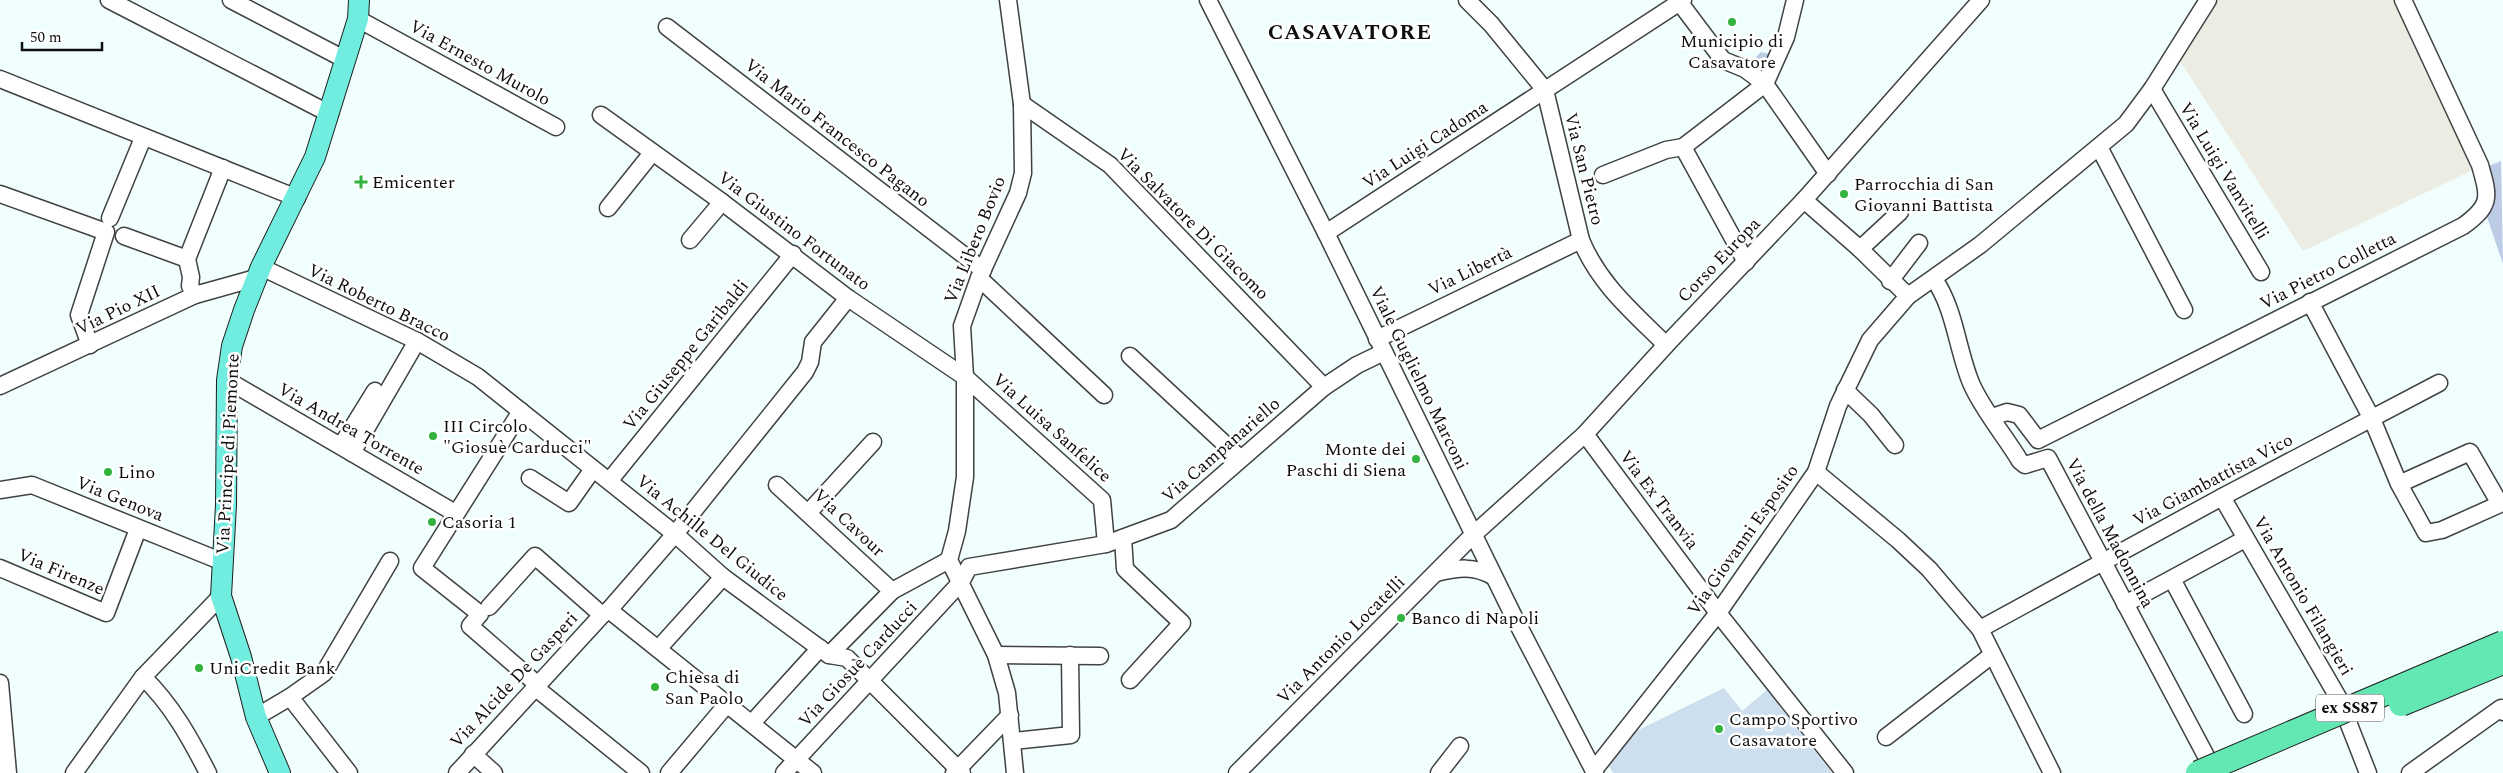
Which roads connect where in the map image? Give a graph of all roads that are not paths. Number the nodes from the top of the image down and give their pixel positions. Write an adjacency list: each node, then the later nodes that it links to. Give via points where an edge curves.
1 (109, 0): 19 (street)
2 (231, 0): 13 (street)
3 (1008, 0): 18 (street, Via Libero Bovio)
4 (1208, 0): 36 (street, Viale Guglielmo Marconi)
5 (1467, 0): 17 (street, Via San Pietro)
6 (1795, 0): 15 (street, via 1786,37)
7 (1981, 0): 27 (street, Corso Europa)
8 (2208, 0): 16 (street, Via Giovanni Esposito)
9 (2403, 0): 53 (street, Via Pietro Colletta, via 2480,165 2488,192 2485,203 2478,215 2463,226)
10 (1681, 1): 15 (street, via 1723,60 1745,69); 17 (street, Via Luigi Cadoma)
11 (359, 10): 13 (main road, Via Principe di Piemonte); 21 (street, Via Ernesto Murolo)
12 (667, 27): 47 (street, Via Mario Francesco Pagano)
13 (346, 60): 19 (main road, Via Principe di Piemonte)
14 (0, 79): 22 (street)
15 (1765, 84): 23 (street); 27 (street)
16 (2152, 89): 24 (street, Via Giovanni Esposito, via 2126,124); 46 (street, Via Luigi Vanvitelli)
17 (1545, 90): 36 (street, Via Luigi Cadoma); 39 (street, Via San Pietro)
18 (1022, 104): 47 (street, Via Libero Bovio, via 1023,173 1018,193); 65 (street, Via Salvatore Di Giacomo, via 1110,165)
19 (330, 114): 30 (main road, Via Principe di Piemonte)
20 (601, 115): 25 (street, Via Giustino Fortunato)
21 (556, 127)
22 (143, 138): 26 (street); 35 (street)
23 (1682, 147): 28 (street, via 1666,150); 44 (street)
24 (2100, 147): 48 (street, Via Giovanni Esposito, via 1980,245); 54 (street)
25 (652, 153): 32 (street, Via Giustino Fortunato); 33 (street)
26 (223, 168): 30 (street); 43 (street)
27 (1828, 174): 31 (street, Corso Europa)
28 (1603, 175)
29 (0, 194): 57 (street, via 106,232 79,315)
30 (297, 198): 45 (main road, Via Principe di Piemonte)
31 (1804, 200): 41 (street); 44 (street, Corso Europa)
32 (722, 202): 38 (street); 42 (street, Via Giustino Fortunato)
33 (608, 208)
34 (1900, 212): 41 (street)
35 (110, 218)
36 (1326, 233): 58 (street, Viale Guglielmo Marconi)
37 (124, 236): 43 (street)
38 (690, 240)
39 (1581, 240): 56 (street, Via San Pietro, via 1601,280); 58 (street, Via Libertà)
40 (1919, 243): 49 (street)
41 (1860, 249): 49 (street)
42 (793, 254): 52 (street, Via Giustino Fortunato); 81 (street, Via Giuseppe Garibaldi)
43 (188, 259): 50 (street, via 192,277 190,286)
44 (1746, 262): 56 (street, Corso Europa)
45 (259, 272): 50 (street, Via Pio XII); 55 (street, Via Roberto Bracco); 62 (main road, Via Principe di Piemonte, via 232,346)
46 (2261, 272)
47 (981, 274): 61 (street, Via Libero Bovio, via 962,326); 67 (street, Via Mario Francesco Pagano)
48 (1934, 278): 51 (street, Via Giovanni Esposito); 69 (street, Via della Madonnina, via 1959,339 1970,382)
49 (1890, 281): 51 (street)
50 (195, 295): 57 (street, Via Pio XII)
51 (1908, 296): 66 (street, Via Giovanni Esposito, via 1870,340)
52 (848, 298): 61 (street, Via Giustino Fortunato); 89 (street, Via Alcide De Gasperi, via 813,342 805,372)
53 (2310, 302): 70 (street); 72 (street, Via Pietro Colletta)
54 (2184, 310)
55 (413, 340): 60 (street, Via Roberto Bracco); 75 (street)
56 (1666, 344): 71 (street, Corso Europa)
57 (90, 345): 64 (street, Via Pio XII)
58 (1380, 346): 65 (street, Via Campanariello); 90 (street, Viale Guglielmo Marconi)
59 (1130, 356): 76 (street)
60 (478, 377): 68 (street, Via Achille Del Giudice)
61 (965, 377): 93 (street, Via Luisa Sanfelice, via 1102,500); 94 (street, Via Libero Bovio, via 965,477)
62 (227, 380): 75 (street, Via Andrea Torrente); 96 (main road, Via Principe di Piemonte)
63 (2439, 383): 70 (street, Via Giambattista Vico)
64 (0, 386)
65 (1324, 387): 76 (street, Via Campanariello)
66 (1845, 390): 74 (street); 79 (street, Via Giovanni Esposito)
67 (1104, 395)
68 (522, 411): 78 (street, Via Achille Del Giudice); 87 (street)
69 (1992, 417): 72 (street, via 2007,412 2019,415); 77 (street, Via della Madonnina, via 2025,465)
70 (2372, 419): 82 (street); 85 (street, Via Giambattista Vico)
71 (1585, 434): 90 (street, Corso Europa); 109 (street, Via Ex Tranvia)
72 (2038, 440): 77 (street)
73 (873, 442): 86 (street)
74 (1895, 445)
75 (346, 450): 87 (street, Via Andrea Torrente)
76 (1240, 458): 91 (street, Via Campanariello, via 1171,520)
77 (2048, 458): 97 (street, Via della Madonnina)
78 (593, 469): 80 (street, via 569,503); 81 (street, Via Achille Del Giudice)
79 (1816, 472): 109 (street, Via Giovanni Esposito); 110 (street, via 1929,569)
80 (530, 478)
81 (610, 480): 89 (street, Via Achille Del Giudice)
82 (2399, 484): 82 (street, via 2426,533 2442,530 2500,504 2470,452)
83 (777, 485): 86 (street, Via Cavour)
84 (0, 490): 88 (street, Via Genova, via 32,485)
85 (2222, 497): 92 (street, Via Antonio Filangieri); 97 (street, Via Giambattista Vico)
86 (809, 512): 104 (street, Via Cavour)
87 (455, 513): 123 (street, via 422,568 480,614 470,626)
88 (138, 529): 96 (street, Via Genova); 98 (street, Via Firenze, via 106,613)
89 (675, 534): 100 (street, Via Achille Del Giudice); 108 (street, Via Alcide De Gasperi)
90 (1473, 535): 99 (street, Via Antonio Locatelli); 101 (street, Viale Guglielmo Marconi)
91 (1123, 538): 93 (street, Via Campanariello); 120 (street, via 1126,569 1182,623)
92 (2245, 538): 102 (street); 157 (street, Via Antonio Filangieri, via 2339,699)
93 (1106, 544): 103 (street, Via Campanariello, via 969,568)
94 (950, 560): 103 (street); 104 (street)
95 (390, 561): 124 (street, via 324,673)
96 (223, 562): 105 (main road, Via Principe di Piemonte)
97 (2104, 562): 106 (street, Via della Madonnina); 110 (street, Via Giambattista Vico)
98 (0, 568)
99 (1436, 573): 101 (street, via 1473,568); 151 (street, Via Antonio Locatelli)
100 (723, 577): 112 (street); 113 (street, Via Achille Del Giudice)
101 (1494, 577): 138 (street, Viale Guglielmo Marconi)
102 (2172, 579): 106 (street); 127 (street)
103 (961, 582): 114 (street); 121 (street, Via Giosuè Carducci)
104 (892, 591): 113 (street)
105 (221, 596): 119 (street); 129 (main road, Via Principe di Piemonte)
106 (2125, 604): 136 (street, Via della Madonnina)
107 (489, 608): 108 (street, Via Alcide De Gasperi, via 535,556)
108 (606, 612): 112 (street); 123 (street, Via Alcide De Gasperi)
109 (1718, 613): 138 (street, Via Giovanni Esposito); 153 (street, Via Ex Tranvia)
110 (1980, 629): 116 (street)
111 (2503, 643): 136 (highway, ex SS87, bridge)
112 (658, 649): 125 (street)
113 (825, 652): 121 (street, Via Achille Del Giudice, via 847,658); 130 (street)
114 (996, 655): 115 (street); 128 (street)
115 (1070, 655): 117 (street); 132 (street, via 1071,735)
116 (1992, 655): 131 (street); 154 (street)
117 (1100, 656)
118 (2503, 662): 156 (highway, ex SS87, bridge)
119 (143, 677): 140 (street); 141 (street, via 159,693 186,731)
120 (1130, 680)
121 (870, 682): 135 (street, Via Giosuè Carducci); 137 (street, Via Achille Del Giudice)
122 (0, 683): 139 (street)
123 (537, 686): 134 (street, Via Alcide De Gasperi); 146 (street)
124 (290, 697): 129 (street); 143 (street)
125 (728, 703): 130 (street); 147 (street)
126 (2502, 710): 158 (street)
127 (2244, 714)
128 (1010, 715): 132 (street); 137 (street)
129 (256, 716): 142 (main road, Via Principe di Piemonte)
130 (752, 723): 135 (street)
131 (1886, 737)
132 (1013, 741): 150 (street)
133 (1460, 746): 152 (street)
134 (473, 754): 144 (street, Via Alcide De Gasperi); 145 (street)
135 (798, 760): 148 (street, Via Giosuè Carducci); 149 (street)
136 (2201, 764): 155 (street, Via della Madonnina)
137 (958, 772)
138 (1594, 772)
139 (8, 773)
140 (74, 773)
141 (208, 773)
142 (280, 773)
143 (349, 773)
144 (457, 773)
145 (494, 773)
146 (641, 773)
147 (669, 773)
148 (784, 773)
149 (813, 773)
150 (1015, 773)
151 (1238, 773)
152 (1439, 773)
153 (1845, 773)
154 (2052, 773)
155 (2215, 773)
156 (2233, 773)
157 (2368, 773)
158 (2410, 773)

